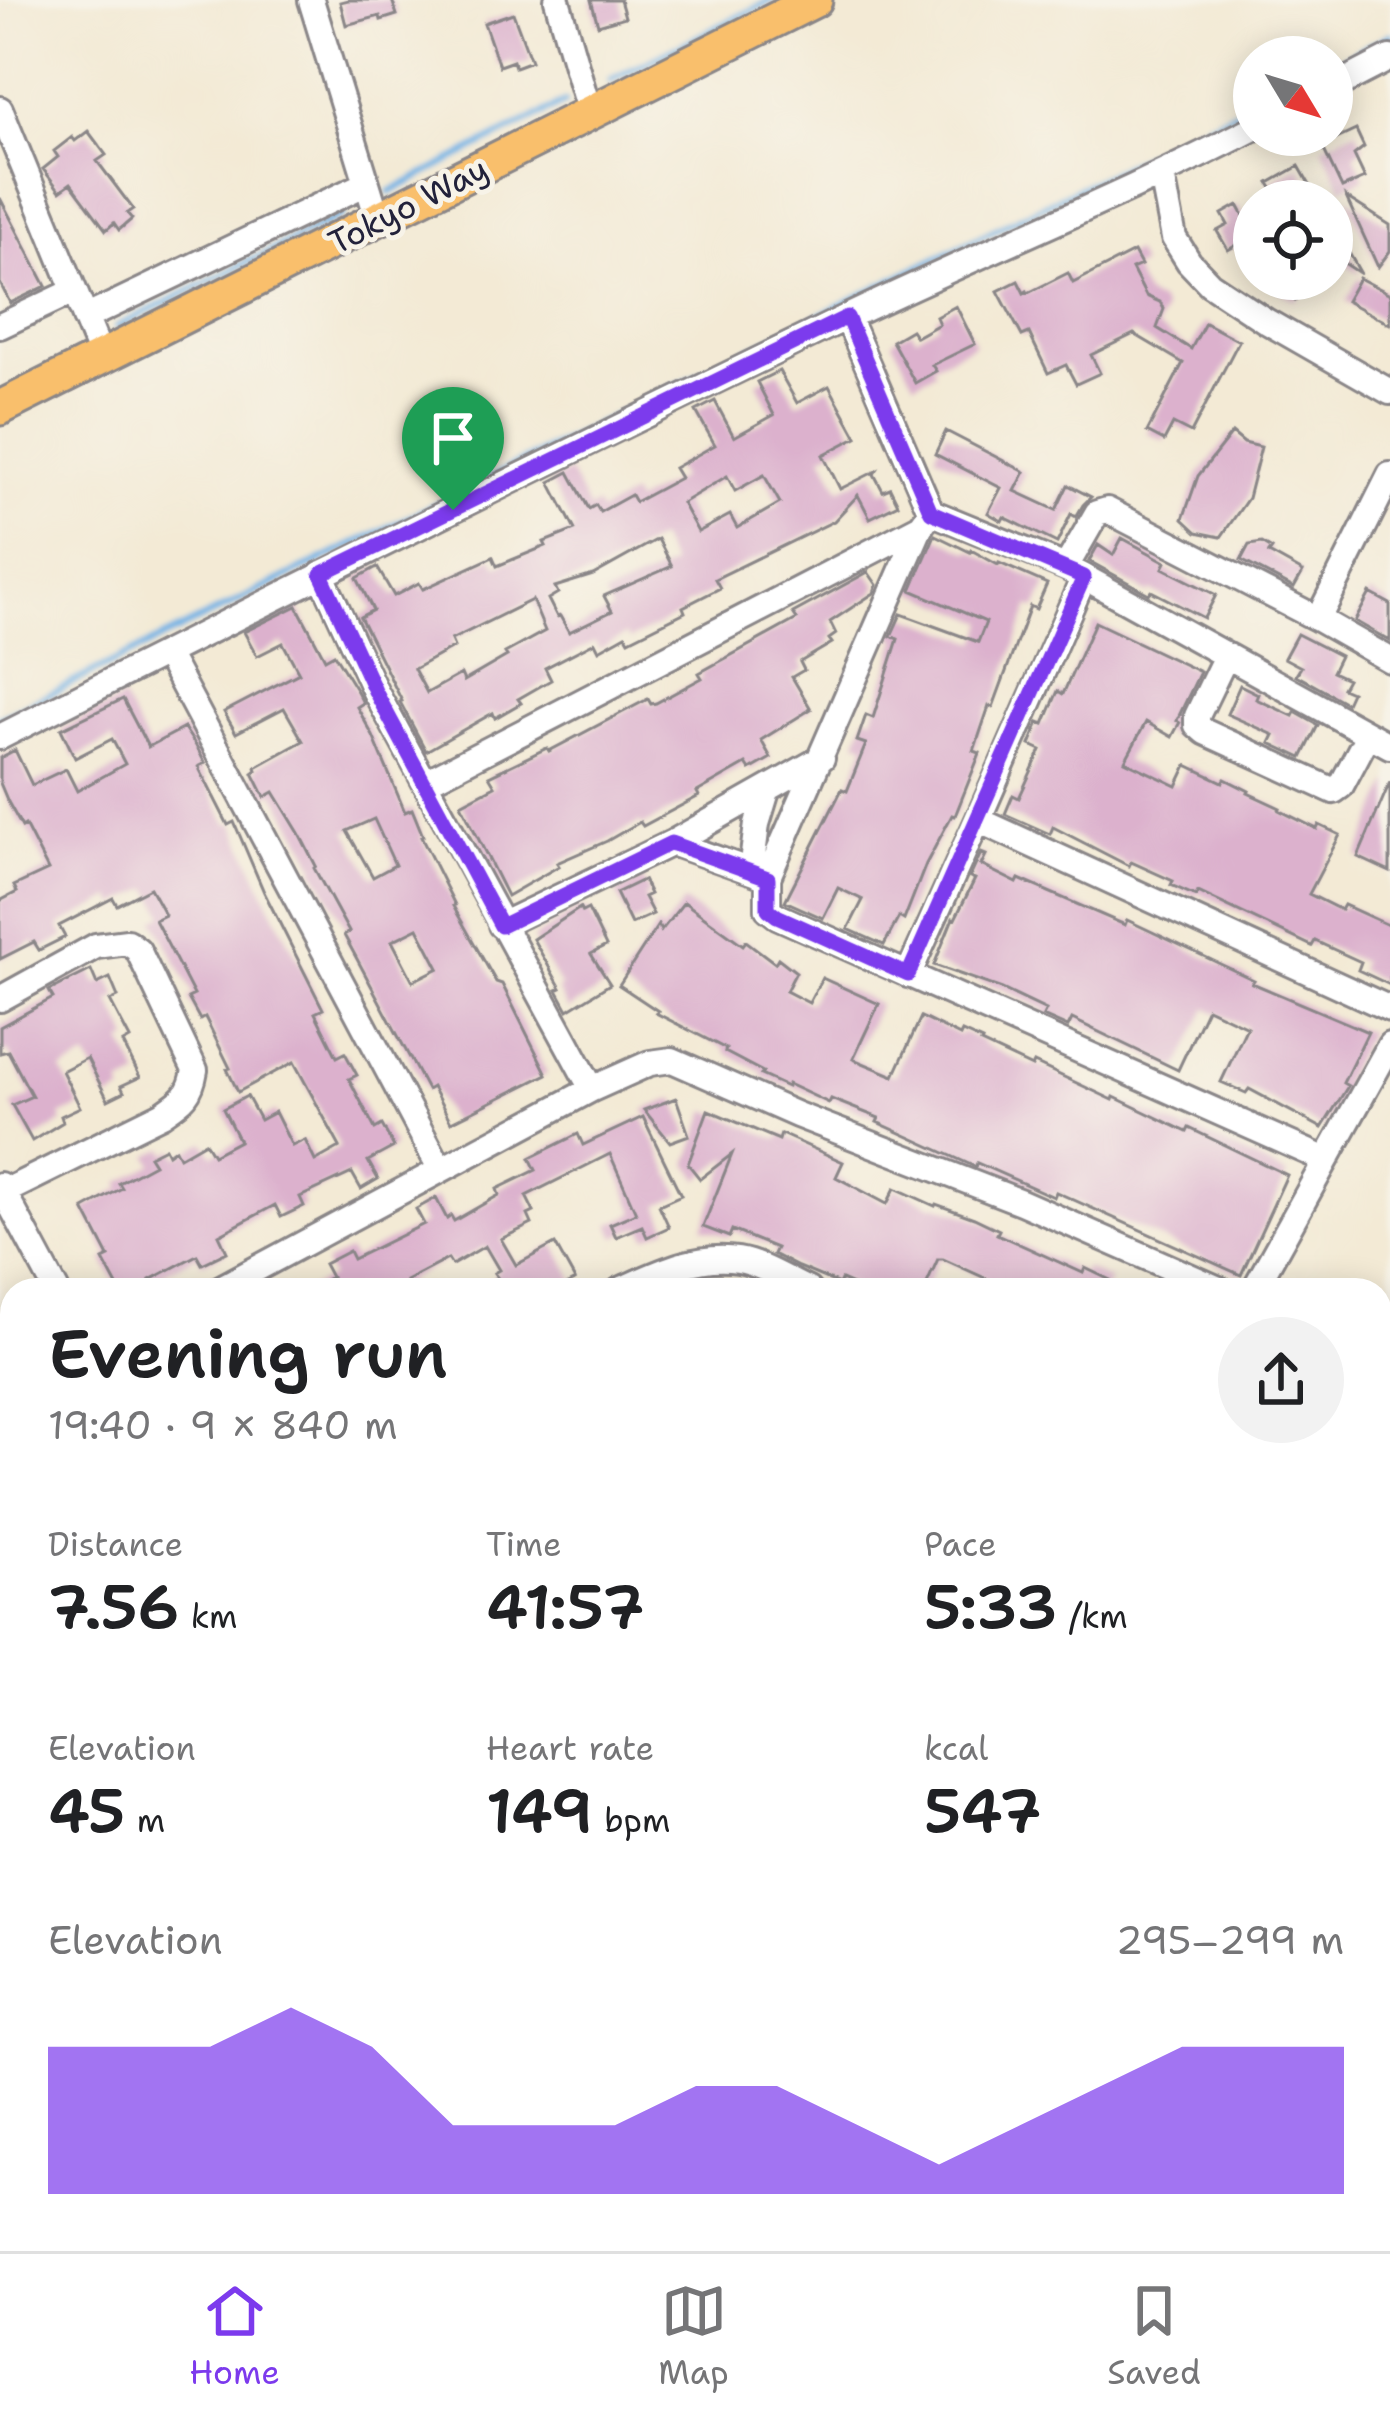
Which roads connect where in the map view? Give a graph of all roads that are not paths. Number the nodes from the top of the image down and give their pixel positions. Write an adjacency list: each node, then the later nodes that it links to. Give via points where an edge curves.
1 (311, 0): 10 (street)
2 (557, 0): 7 (street)
3 (815, 0): 7 (main road, Tokyo Way)
4 (1390, 58): 5 (street)
5 (1353, 77)
6 (0, 110): 12 (street)
7 (590, 114): 11 (main road, Tokyo Way)
8 (1233, 139): 9 (street)
9 (1162, 176): 13 (street); 17 (street, via 1174,238 1210,284)
10 (367, 183): 11 (street); 14 (street)
11 (378, 219): 16 (main road, Tokyo Way)
12 (74, 291): 14 (street); 15 (street)
13 (847, 317): 20 (street); 22 (street)
14 (85, 318): 16 (street)
15 (0, 326)
16 (102, 358): 18 (main road, Tokyo Way)
17 (1390, 392)
18 (0, 409)
19 (1390, 475): 23 (street)
20 (926, 519): 21 (street); 29 (street); 30 (street)
21 (1075, 572): 23 (street, via 1097,513 1107,510); 25 (street); 32 (street)
22 (321, 574): 24 (street); 30 (street)
23 (1318, 619): 26 (street)
24 (166, 653): 27 (street); 42 (street)
25 (1226, 656): 28 (street); 28 (street, via 1197,716 1205,731 1334,791)
26 (1390, 660)
27 (0, 737)
28 (1379, 740)
29 (822, 758): 31 (street); 34 (street)
30 (426, 782): 35 (street)
31 (767, 791): 33 (street); 34 (street, via 757,824)
32 (978, 820): 36 (street); 38 (street)
33 (671, 843): 34 (street); 35 (street)
34 (760, 874): 36 (street, via 777,916)
35 (501, 926): 40 (street)
36 (908, 975): 41 (street)
37 (0, 999): 43 (street, via 96,946 127,942 138,950 194,1070 182,1101 162,1114)
38 (1390, 1009)
39 (1390, 1046): 41 (street)
40 (592, 1089): 42 (street); 48 (street, via 672,1060)
41 (1325, 1160): 49 (street)
42 (441, 1170): 45 (street)
43 (1, 1190): 44 (street)
44 (49, 1278)
45 (239, 1278)
46 (646, 1278): 47 (street, via 673,1266 738,1260)
47 (780, 1278)
48 (1194, 1278)
49 (1261, 1278)

